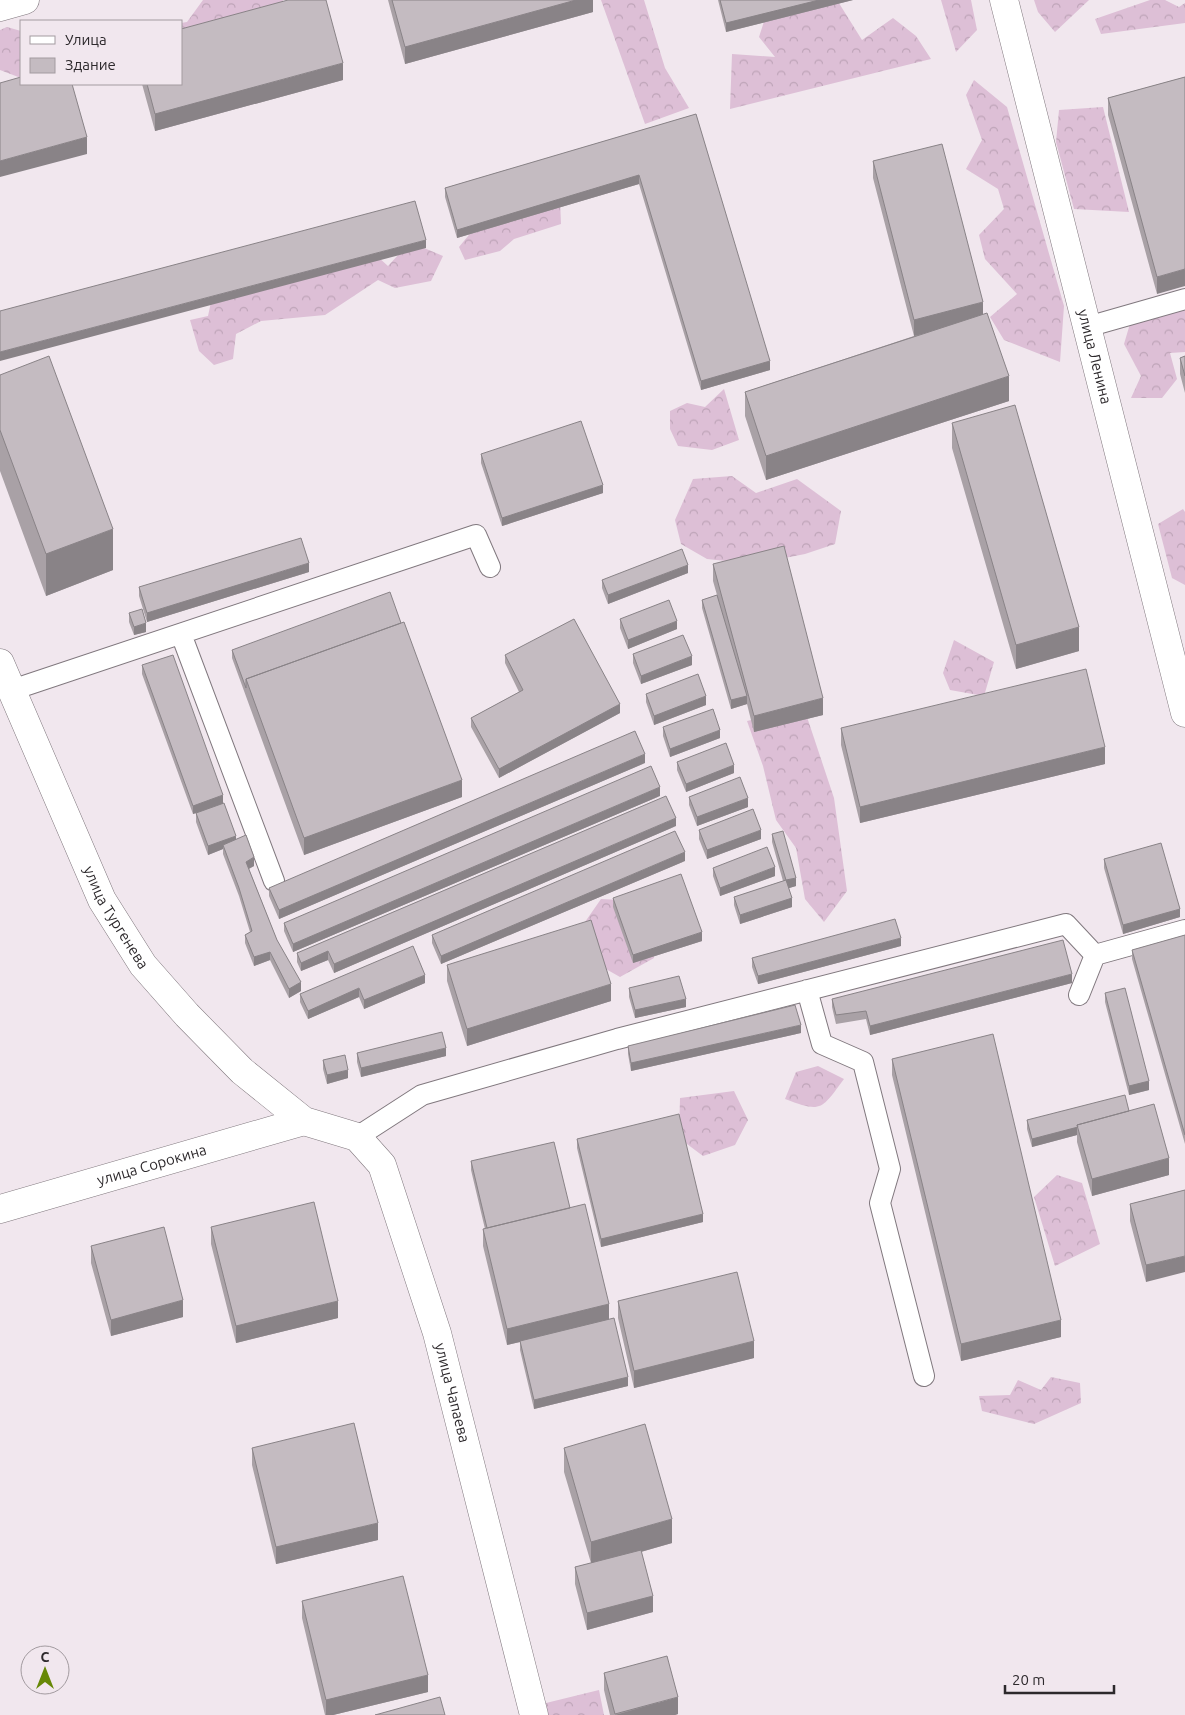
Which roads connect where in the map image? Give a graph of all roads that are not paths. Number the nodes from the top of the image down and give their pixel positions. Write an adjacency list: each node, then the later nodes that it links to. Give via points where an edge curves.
1 (25, 0): 3 (street)
2 (1004, 0): 5 (street, улица Ленина)
3 (0, 7)
4 (1185, 299): 5 (lane)
5 (1087, 327): 8 (street, улица Ленина)
6 (490, 567): 7 (lane, via 476,535)
7 (181, 634): 10 (lane); 12 (lane)
8 (1179, 662): 11 (street, улица Ленина)
9 (0, 663): 10 (street, улица Тургенева)
10 (12, 690): 17 (street, улица Тургенева, via 91,853 102,900 143,965 242,1071)
11 (1185, 713)
12 (274, 881)
13 (1185, 930): 14 (lane)
14 (1095, 955): 15 (lane, via 1066,924); 16 (lane)
15 (807, 990): 18 (lane, via 617,1039 422,1095); 20 (lane, via 822,1044 864,1062 890,1169 880,1203)
16 (1079, 995)
17 (304, 1121): 18 (street); 19 (street, улица Сорокина)
18 (357, 1137): 21 (street, улица Чапаева, via 382,1165 437,1333)
19 (0, 1210)
20 (924, 1376)
21 (534, 1715)

